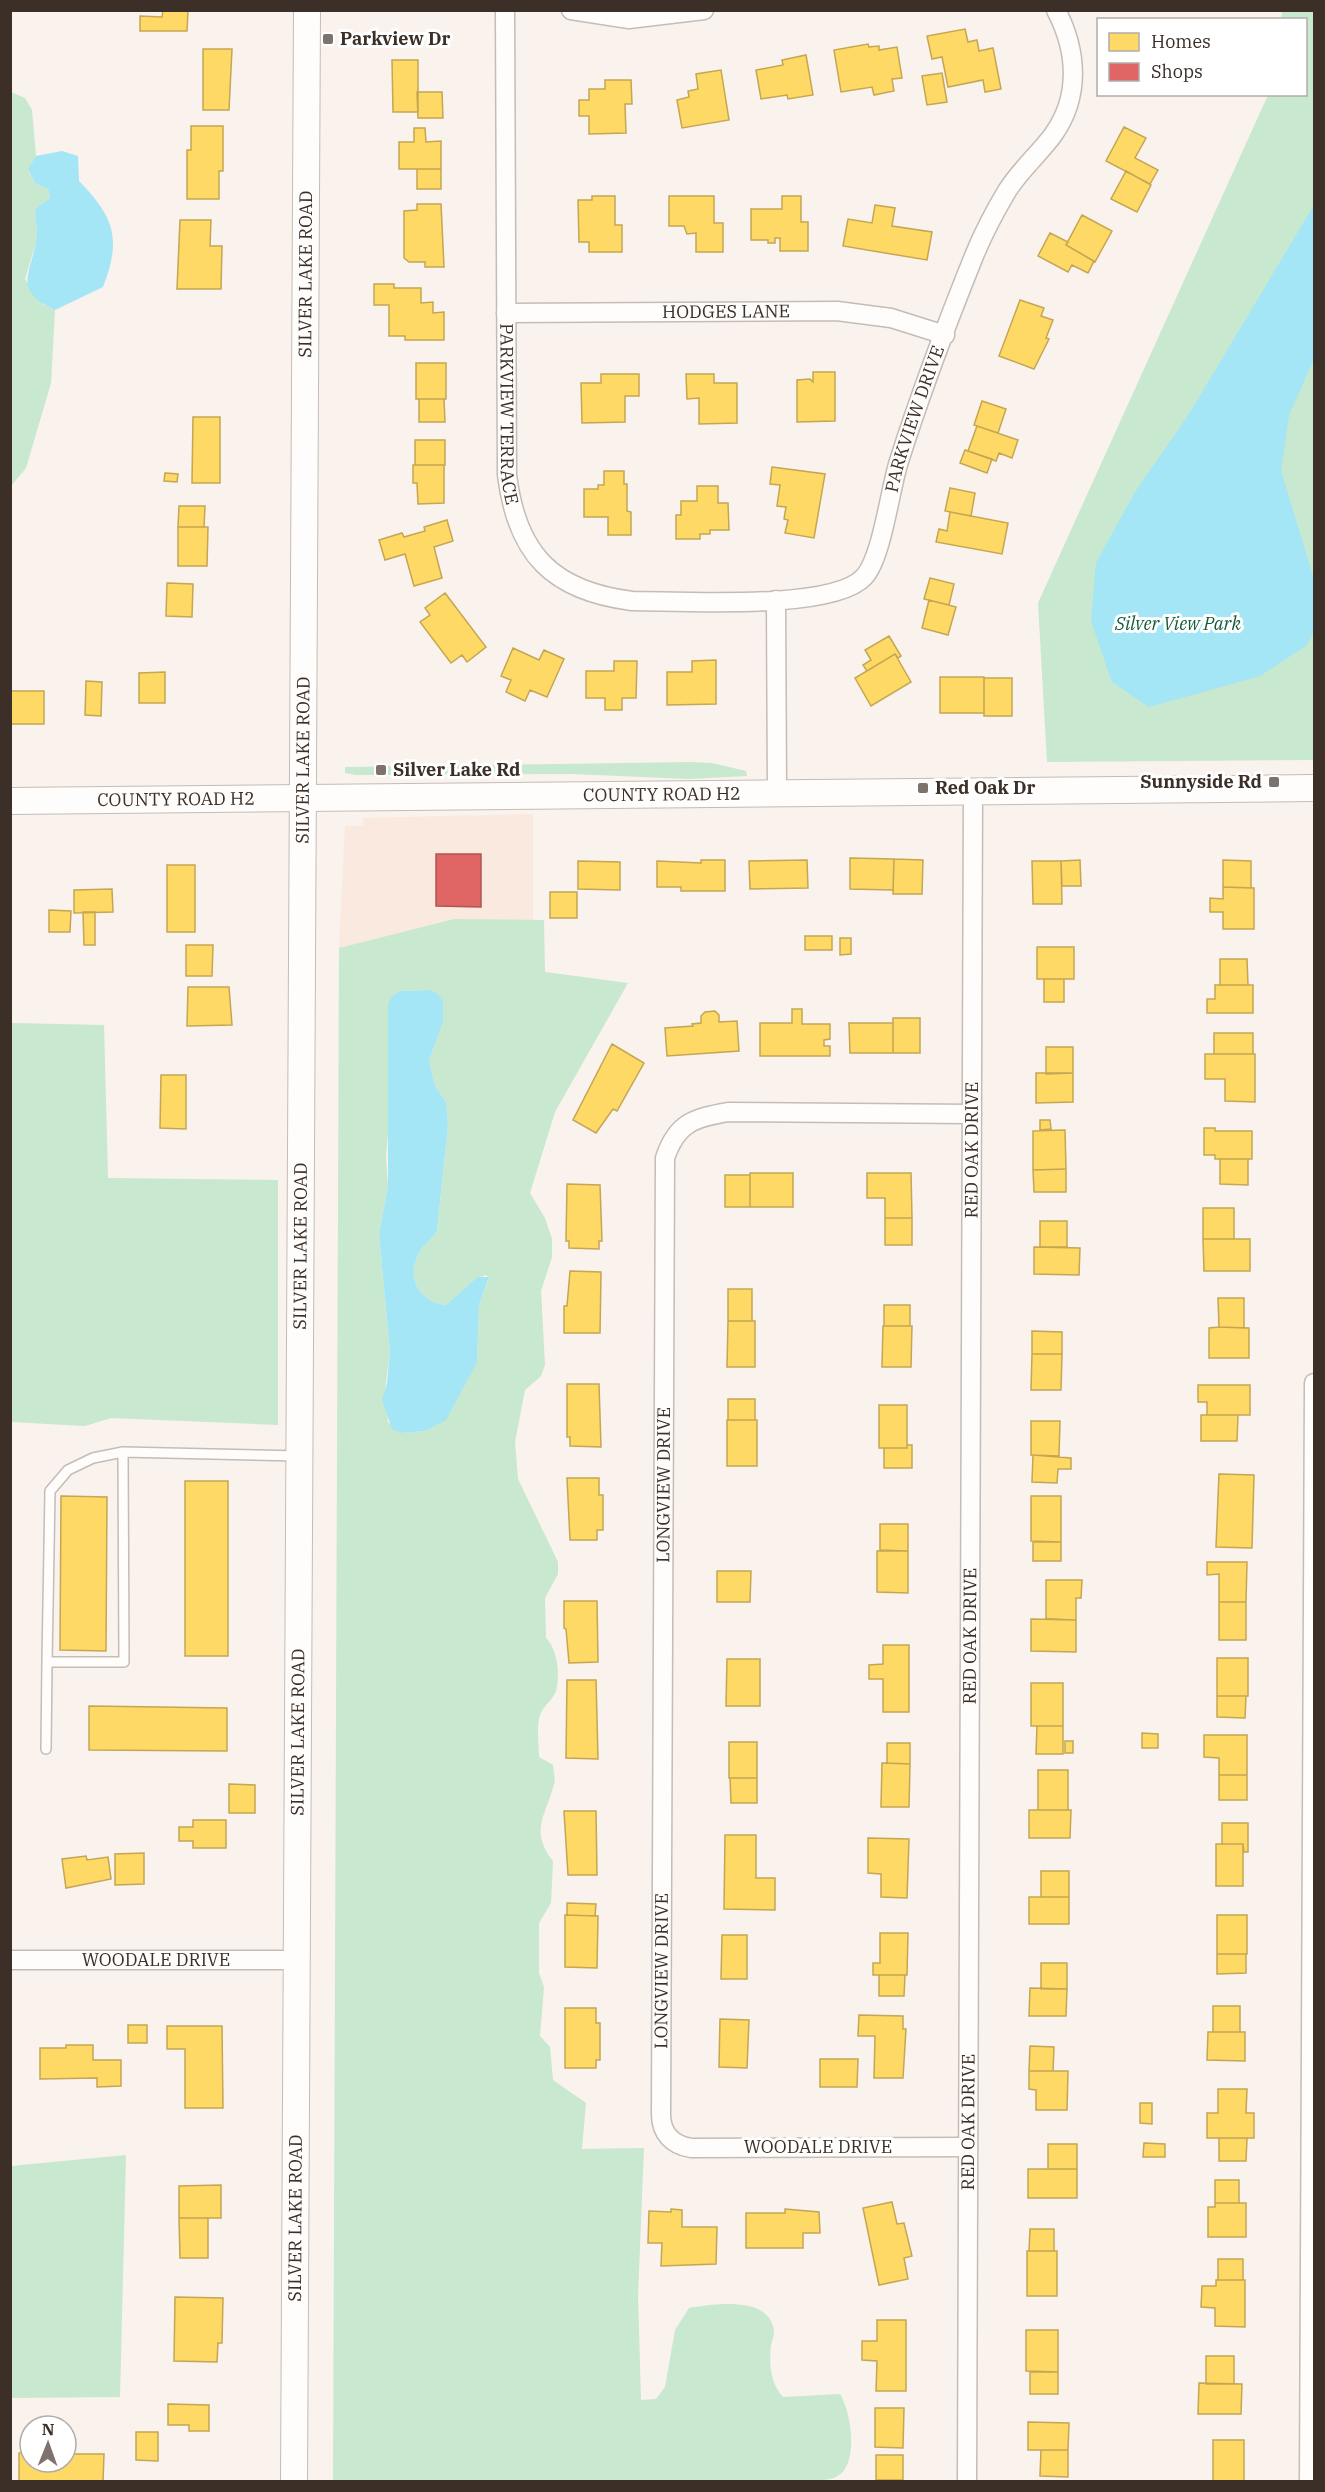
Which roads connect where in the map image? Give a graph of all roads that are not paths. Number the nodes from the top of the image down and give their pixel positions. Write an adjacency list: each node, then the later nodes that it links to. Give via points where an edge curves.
1 (306, 10): 12 (main road, SILVER LAKE ROAD)
2 (505, 10): 6 (street, PARKVIEW TERRACE)
3 (571, 10): 4 (street, via 629,19)
4 (704, 10)
5 (1056, 10): 7 (street, PARKVIEW DRIVE, via 1072,47 1074,70 1064,115 1054,134 1008,190 975,254)
6 (506, 313): 7 (street, HODGES LANE, via 837,311 891,318); 8 (street, PARKVIEW TERRACE, via 507,475 511,506 531,549 551,573 580,590 632,601)
7 (945, 335): 8 (street, PARKVIEW DRIVE, via 899,459 872,566 850,588 818,597)
8 (777, 600): 11 (street)
9 (1314, 788): 10 (main road, COUNTY ROAD H2)
10 (973, 790): 11 (main road, COUNTY ROAD H2); 14 (street, RED OAK DRIVE)
11 (777, 793): 12 (main road, COUNTY ROAD H2)
12 (303, 799): 13 (main road, COUNTY ROAD H2); 17 (main road, SILVER LAKE ROAD)
13 (10, 801)
14 (972, 1114): 24 (street, LONGVIEW DRIVE, via 728,1112 693,1119 670,1142 665,1158 661,2127); 25 (street, RED OAK DRIVE)
15 (1314, 1383): 18 (street)
16 (123, 1452): 17 (lane); 19 (lane, via 93,1458 68,1470 50,1491); 19 (lane, via 124,1662)
17 (302, 1456): 23 (main road, SILVER LAKE ROAD)
18 (1314, 1479): 21 (street)
19 (47, 1662): 20 (lane)
20 (46, 1749)
21 (1314, 1804): 28 (street)
22 (10, 1960): 23 (street, WOODALE DRIVE)
23 (299, 1960): 26 (main road, SILVER LAKE ROAD)
24 (670, 2139): 25 (street, WOODALE DRIVE, via 691,2148)
25 (968, 2147): 27 (street, RED OAK DRIVE)
26 (294, 2481)
27 (967, 2481)
28 (1309, 2481)

